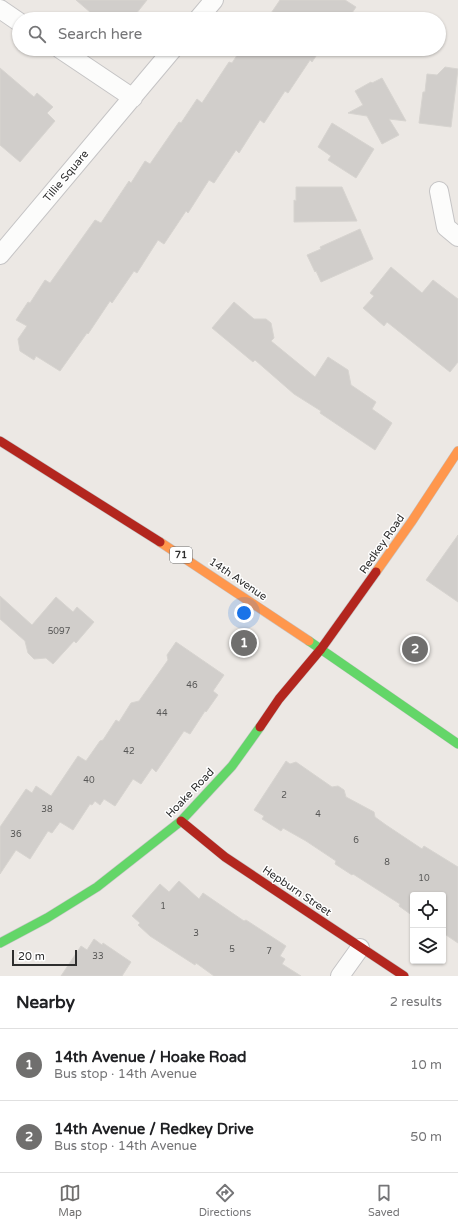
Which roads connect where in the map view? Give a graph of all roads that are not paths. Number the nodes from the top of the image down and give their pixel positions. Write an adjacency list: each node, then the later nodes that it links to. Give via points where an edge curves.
1 (214, 0): 3 (street)
2 (0, 9): 4 (street)
3 (204, 12)
4 (12, 17)
5 (70, 56): 7 (street)
6 (167, 56): 7 (street, Tillie Square)
7 (133, 98): 10 (street, Tillie Square)
8 (439, 191): 9 (street, via 446,227)
9 (458, 237)
10 (0, 255)
11 (0, 441): 13 (street, 14th Avenue / 71, via 185,558)
12 (458, 451): 13 (street, Redkey Road, via 412,521)
13 (321, 649): 14 (street, 14th Avenue / 71); 15 (street, Hoake Road, via 279,700 232,766)
14 (458, 744)
15 (181, 821): 16 (street, Hoake Road, via 97,887); 17 (street, Hepburn Street, via 226,857)
16 (0, 943)
17 (360, 948): 18 (street); 19 (street, Hepburn Street)
18 (340, 976)
19 (404, 976)

